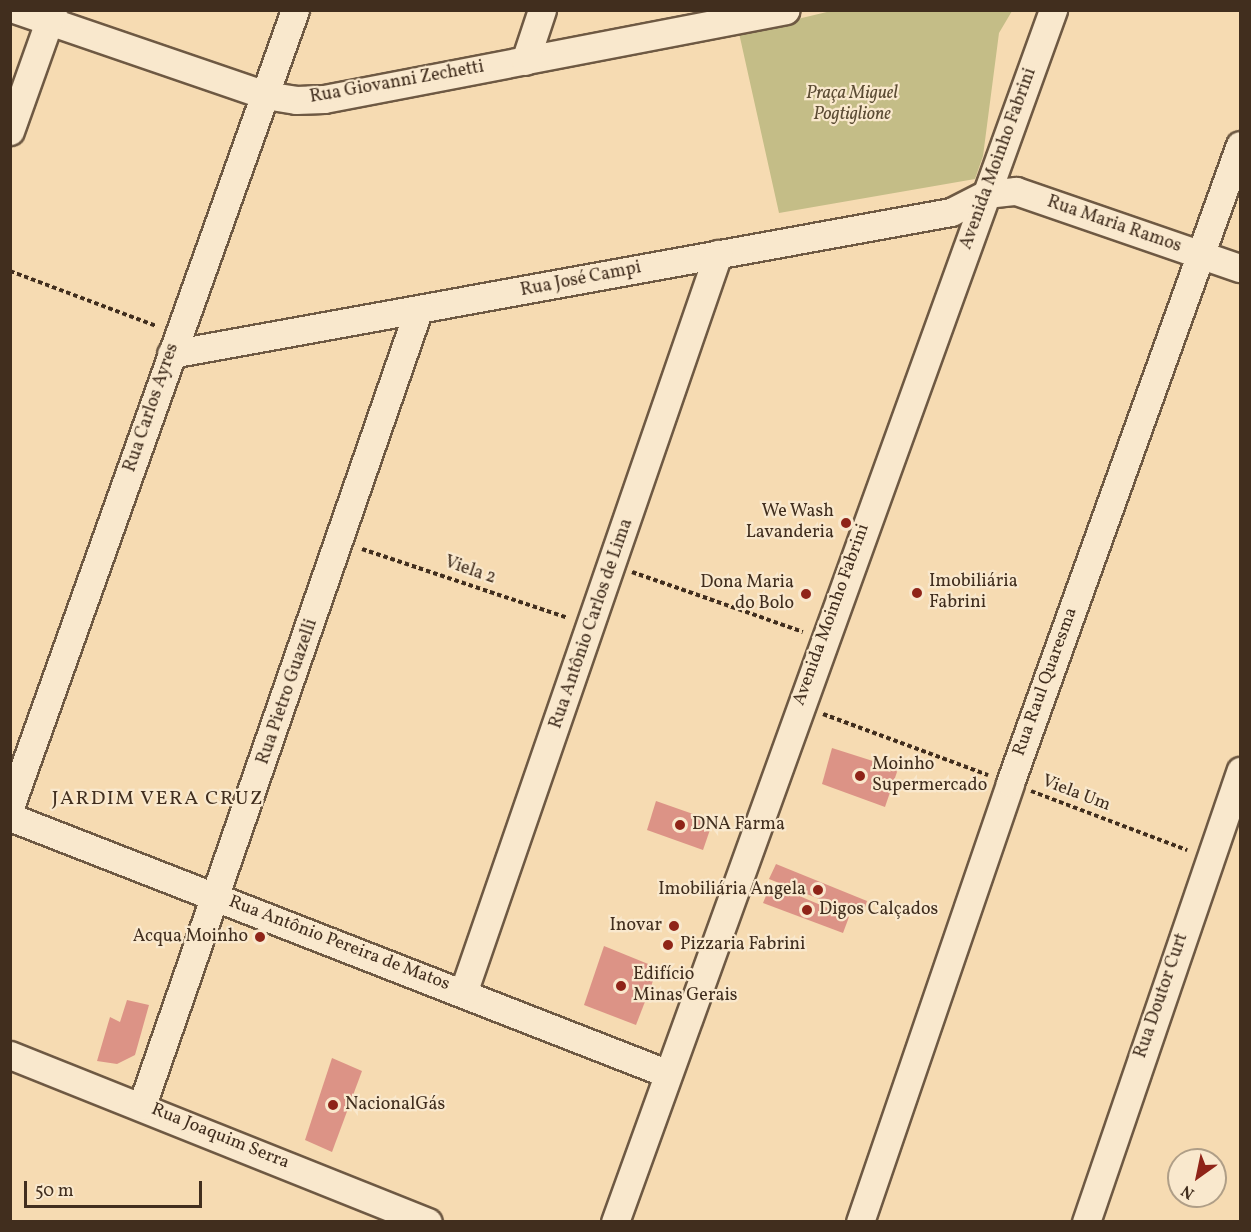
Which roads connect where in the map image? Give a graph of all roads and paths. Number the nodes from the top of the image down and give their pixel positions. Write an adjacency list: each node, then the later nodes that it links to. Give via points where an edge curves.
1 (17, 10): 6 (street, Rua Giovanni Zechetti)
2 (295, 10): 8 (street, Rua Carlos Ayres)
3 (542, 10): 7 (street)
4 (786, 10): 7 (street, Rua Giovanni Zechetti)
5 (1053, 10): 11 (street, Avenida Moinho Fabrini)
6 (51, 16): 8 (street, Rua Giovanni Zechetti); 9 (street)
7 (525, 61): 8 (street, Rua Giovanni Zechetti, via 324,99)
8 (265, 95): 17 (street, Rua Carlos Ayres)
9 (10, 130)
10 (1240, 145): 13 (street, Rua Raul Quaresma)
11 (986, 194): 12 (street, Rua José Campi, via 951,212); 13 (street, Rua Maria Ramos, via 1016,190); 22 (street, Avenida Moinho Fabrini)
12 (718, 254): 16 (street, Rua José Campi); 20 (street, Rua Antônio Carlos de Lima)
13 (1199, 254): 14 (street, Rua Maria Ramos); 25 (street, Rua Raul Quaresma)
14 (1240, 268)
15 (10, 271): 17 (path, via 158,328)
16 (418, 311): 18 (street, Rua José Campi); 19 (street, Rua Pietro Guazelli)
17 (180, 329): 18 (street, Rua Carlos Ayres)
18 (171, 354): 26 (street, Rua Carlos Ayres)
19 (340, 542): 21 (path, Viela 2); 29 (street, Rua Pietro Guazelli)
20 (613, 565): 21 (street, Rua Antônio Carlos de Lima); 22 (path)
21 (591, 626): 30 (street, Rua Antônio Carlos de Lima)
22 (824, 640): 23 (street, Avenida Moinho Fabrini)
23 (799, 705): 25 (path, Viela Um); 32 (street, Avenida Moinho Fabrini)
24 (1240, 771): 28 (street, Rua Doutor Curt)
25 (1010, 783): 28 (path, Viela Um); 36 (street, Rua Raul Quaresma)
26 (10, 807)
27 (10, 817): 29 (street, Rua Antônio Pereira de Matos)
28 (1208, 858): 37 (street, Rua Doutor Curt)
29 (216, 897): 30 (street, Rua Antônio Pereira de Matos); 33 (street, Rua Pietro Guazelli)
30 (463, 993): 32 (street, Rua Antônio Pereira de Matos)
31 (10, 1055): 33 (street, Rua Joaquim Serra)
32 (666, 1073): 35 (street, Avenida Moinho Fabrini)
33 (142, 1105): 34 (street, Rua Joaquim Serra)
34 (428, 1221)
35 (615, 1221)
36 (860, 1221)
37 (1086, 1221)

